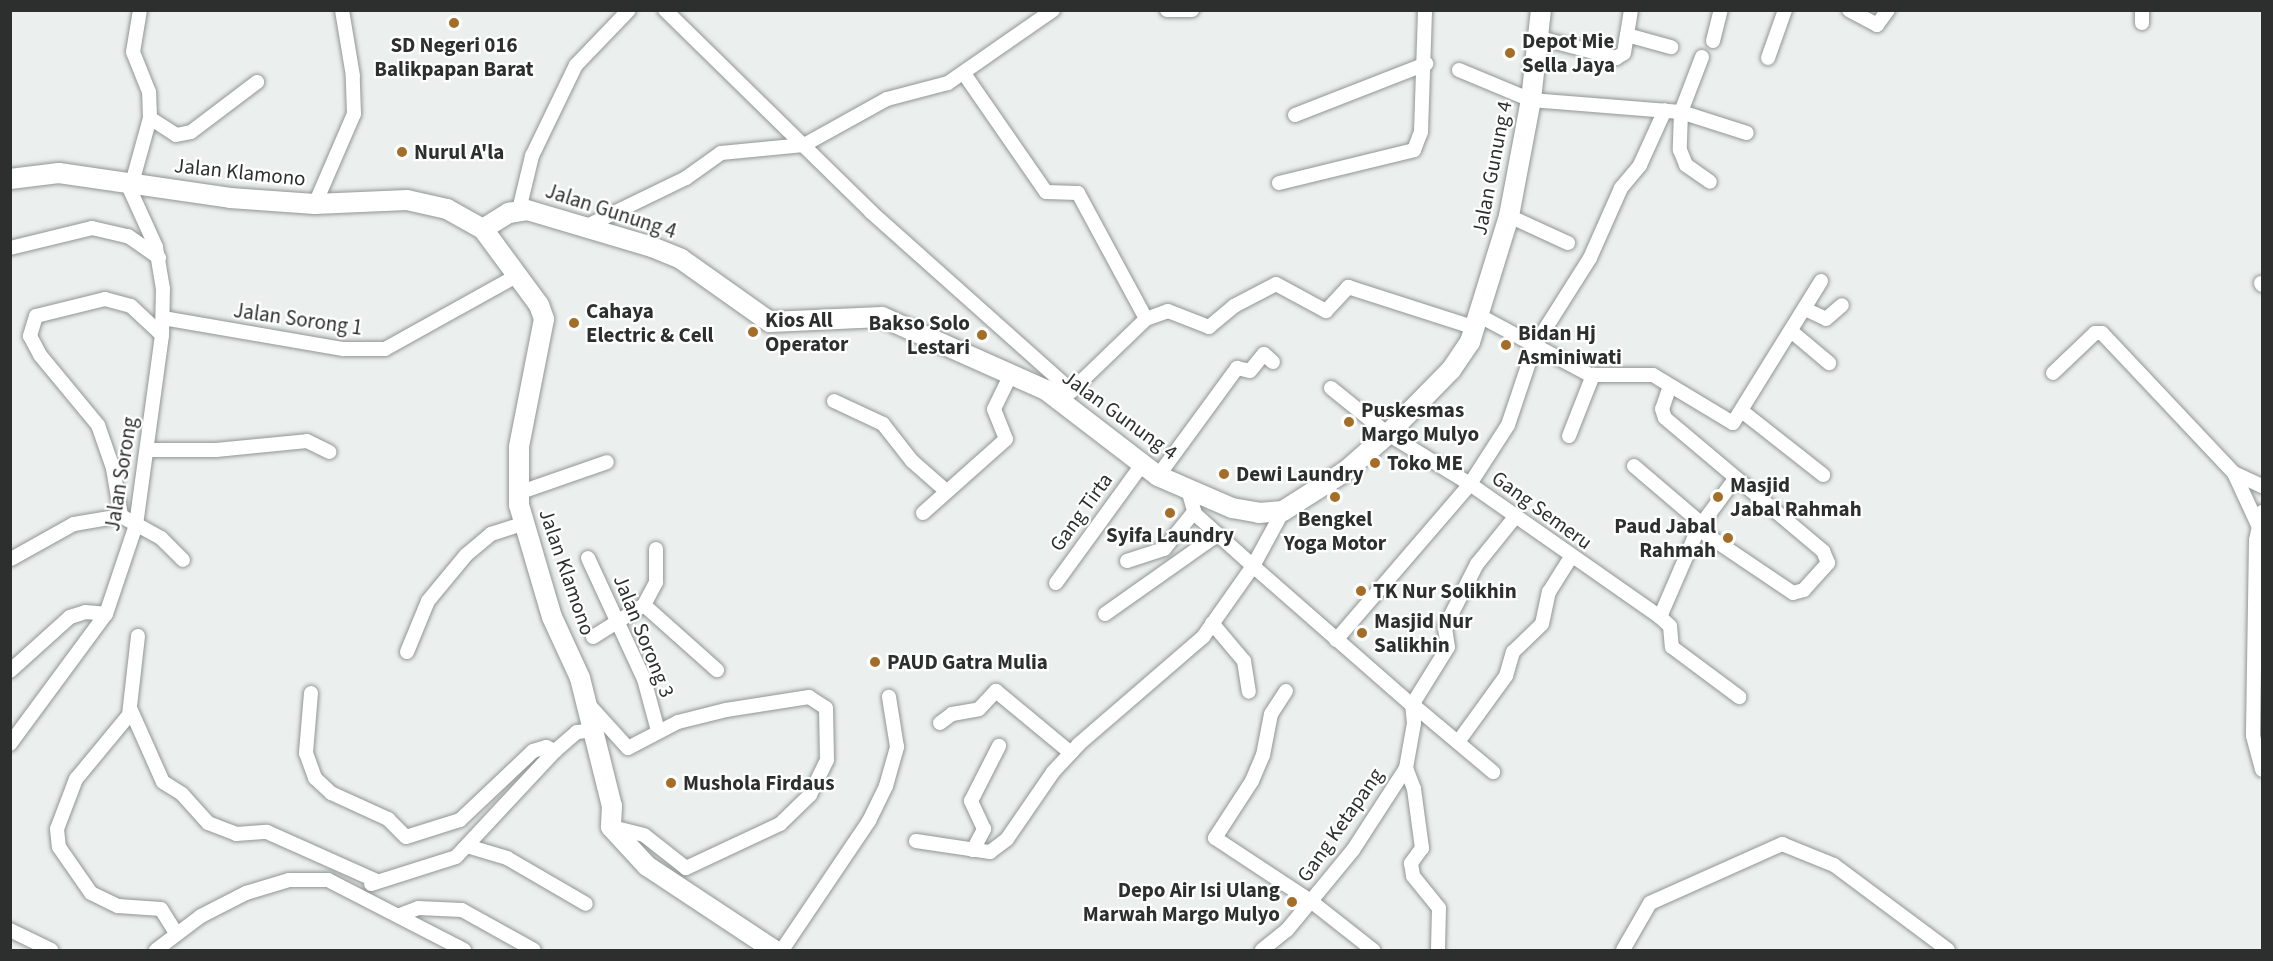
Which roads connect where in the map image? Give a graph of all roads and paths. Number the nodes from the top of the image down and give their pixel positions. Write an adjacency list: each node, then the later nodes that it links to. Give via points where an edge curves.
1 (140, 10): 29 (street, via 133,52 148,92)
2 (342, 10): 36 (street, via 353,76 354,114)
3 (629, 10): 37 (street, via 576,65 532,156)
4 (666, 10): 31 (street)
5 (1053, 10): 23 (street)
6 (1167, 10): 7 (street)
7 (1192, 10)
8 (1425, 10): 21 (street)
9 (1541, 10): 16 (street, Jalan Gunung 4)
10 (1631, 10): 15 (street)
11 (1721, 10): 17 (street)
12 (1785, 10): 20 (street)
13 (1849, 10): 14 (street, via 1877,25)
14 (1888, 10)
15 (1627, 35): 16 (street, via 1624,53 1617,58); 18 (street)
16 (1540, 38): 25 (street, Jalan Gunung 4)
17 (1713, 41)
18 (1671, 47)
19 (1702, 57): 27 (street)
20 (1768, 58)
21 (1426, 64): 28 (street); 35 (street, via 1421,132 1413,150)
22 (1460, 70): 25 (street)
23 (965, 75): 31 (street, via 933,89 887,99); 49 (street, via 1046,192 1078,193)
24 (257, 82): 29 (street, via 218,116 186,134 171,133)
25 (1531, 100): 26 (street); 38 (street, Jalan Gunung 4)
26 (1665, 110): 27 (street); 53 (street, via 1640,165 1621,188 1590,258)
27 (1681, 112): 30 (street); 33 (street, via 1682,158)
28 (1295, 115)
29 (150, 117): 34 (street)
30 (1747, 133)
31 (804, 145): 39 (street, via 726,151 686,178); 61 (street)
32 (10, 179): 34 (street, Jalan Klamono, via 59,173)
33 (1710, 182)
34 (130, 183): 36 (street, Jalan Klamono, via 230,198); 43 (street, Jalan Sorong)
35 (1279, 183)
36 (315, 204): 40 (street, Jalan Klamono, via 417,201 447,208)
37 (519, 210): 39 (street, Jalan Gunung 4); 40 (street, Jalan Gunung 4)
38 (1509, 216): 41 (street); 50 (street, Jalan Gunung 4)
39 (587, 226): 57 (street, Jalan Gunung 4, via 681,259 766,321 882,317)
40 (483, 228): 44 (street, Jalan Klamono)
41 (1568, 243)
42 (10, 248): 43 (street, via 92,228 128,236)
43 (159, 258): 48 (street, Jalan Sorong)
44 (516, 276): 48 (street, Jalan Sorong 1, via 385,349 343,350); 78 (street, Jalan Klamono, via 539,305 545,326 521,437)
45 (1821, 280): 47 (street)
46 (1842, 305): 47 (street, via 1826,319)
47 (1804, 309): 51 (street)
48 (163, 318): 52 (street, Jalan Sorong)
49 (1146, 319): 50 (street, via 1168,311 1209,327 1234,306 1276,284 1326,311 1348,287); 61 (street)
50 (1478, 322): 53 (street); 64 (street, Jalan Gunung 4, via 1451,370)
51 (1791, 331): 55 (street); 63 (street)
52 (162, 335): 66 (street, Jalan Sorong); 82 (street, via 131,306 115,299 36,316 31,326 33,344 40,355 98,424 113,468)
53 (1535, 345): 58 (street); 74 (street, via 1510,421)
54 (1273, 362): 70 (street, Gang Tirta, via 1264,354 1250,371 1238,368)
55 (1829, 363)
56 (2053, 373): 71 (street, via 2095,333 2102,333)
57 (1011, 374): 61 (street, Jalan Gunung 4); 77 (street, via 994,409 1006,439)
58 (1593, 375): 59 (street, via 1649,374); 65 (street)
59 (1670, 386): 63 (street, via 1731,423); 73 (street, via 1662,409 1665,418)
60 (1331, 388): 64 (street, Gang Semeru)
61 (1067, 395): 70 (street, Jalan Gunung 4)
62 (834, 401): 77 (street, via 883,424 912,461)
63 (1743, 412): 72 (street)
64 (1388, 434): 74 (street, Gang Semeru); 79 (street, Jalan Gunung 4, via 1347,470)
65 (1569, 436)
66 (147, 450): 67 (street, via 216,450 307,441); 86 (street, Jalan Sorong)
67 (330, 452)
68 (607, 462): 78 (street)
69 (1634, 466): 87 (street)
70 (1149, 471): 76 (street, Jalan Gunung 4); 96 (street, Gang Tirta)
71 (2234, 473): 75 (street); 84 (street)
72 (1823, 475)
73 (1735, 479): 87 (street); 87 (street, via 1822,551 1827,566 1804,590 1793,593)
74 (1470, 484): 83 (street, Gang Semeru); 105 (street)
75 (2262, 486)
76 (1188, 489): 79 (street, Jalan Gunung 4, via 1247,511); 80 (street)
77 (945, 490): 81 (street)
78 (518, 493): 85 (street, Jalan Klamono)
79 (1283, 511): 95 (street)
80 (1194, 512): 88 (street); 94 (street, via 1164,549)
81 (923, 513)
82 (121, 516): 86 (street); 92 (street, via 74,524)
83 (1515, 517): 90 (street, Gang Semeru); 115 (street, via 1477,564 1445,627 1448,647)
84 (2260, 519): 126 (street, via 2253,736)
85 (522, 524): 106 (street, via 493,533 466,555 428,601); 114 (street, Jalan Klamono, via 552,617)
86 (136, 525): 93 (street, via 161,538); 98 (street, Jalan Sorong)
87 (1700, 527): 100 (street)
88 (1217, 535): 95 (street); 99 (street)
89 (656, 549): 97 (street, via 656,582)
90 (1571, 557): 100 (street, Gang Semeru); 120 (street, via 1549,592 1542,624 1513,652 1506,676)
91 (588, 558): 102 (street, Jalan Sorong 3)
92 (10, 559)
93 (183, 560)
94 (1127, 561)
95 (1253, 566): 101 (street); 105 (street)
96 (1056, 583)
97 (644, 605): 102 (street); 107 (street)
98 (106, 614): 108 (street, via 85,612 70,617); 121 (street, Jalan Sorong)
99 (1105, 614)
100 (1660, 616): 113 (street, via 1670,626 1672,647)
101 (1212, 623): 110 (street, via 1244,661); 124 (street, via 1199,642)
102 (619, 624): 104 (street); 119 (street, Jalan Sorong 3, via 644,679)
103 (138, 636): 116 (street)
104 (593, 637)
105 (1336, 640): 115 (street)
106 (407, 652)
107 (717, 670)
108 (10, 671)
109 (1286, 691): 134 (street, via 1270,714 1263,755 1252,781 1215,837)
110 (1249, 692)
111 (311, 693): 123 (street, via 306,753 315,778 331,793 388,819 406,837 460,820 533,751 546,747)
112 (889, 697): 144 (street, via 897,747 886,786 869,821)
113 (1739, 697)
114 (588, 704): 118 (street, Jalan Klamono); 119 (street, via 628,748)
115 (1412, 704): 120 (street); 125 (street, Gang Ketapang, via 1414,723)
116 (130, 708): 132 (street, via 163,782 183,794 208,823 236,834 267,831); 138 (street, via 72,786 57,830 59,847 102,902 161,909)
117 (940, 723): 124 (street, via 952,714 979,709 996,691)
118 (595, 730): 123 (street, via 577,732); 128 (street, Jalan Klamono, via 612,806)
119 (658, 730): 128 (street, via 726,710 810,697 826,708 829,752 810,795 780,824 695,866 680,865 644,835)
120 (1458, 742): 127 (street)
121 (10, 744)
122 (999, 746): 131 (street, via 971,801 984,829)
123 (555, 751): 130 (street)
124 (1071, 753): 131 (street, via 1007,839 986,854)
125 (1406, 768): 134 (street, Gang Ketapang, via 1353,850); 147 (street, via 1414,789 1422,848 1411,863 1413,876 1439,908)
126 (2262, 770)
127 (1493, 772)
128 (611, 827): 143 (street, via 647,866)
129 (916, 841): 131 (street)
130 (467, 846): 132 (street, via 438,866 396,872); 135 (street, via 507,858)
131 (973, 850)
132 (377, 881): 133 (street)
133 (356, 891): 136 (street); 138 (street, via 328,880 289,880 246,893)
134 (1312, 902): 145 (street, Gang Ketapang); 146 (street)
135 (586, 904)
136 (400, 915): 141 (street); 142 (street, via 418,908 462,910)
137 (10, 930): 139 (street)
138 (176, 933): 140 (street)
139 (51, 951)
140 (156, 951)
141 (464, 951)
142 (534, 951)
143 (774, 951)
144 (782, 951)
145 (1262, 951)
146 (1373, 951)
147 (1438, 951)
148 (1623, 951): 149 (street, via 1650,903 1782,844 1834,865)
149 (1948, 951)

